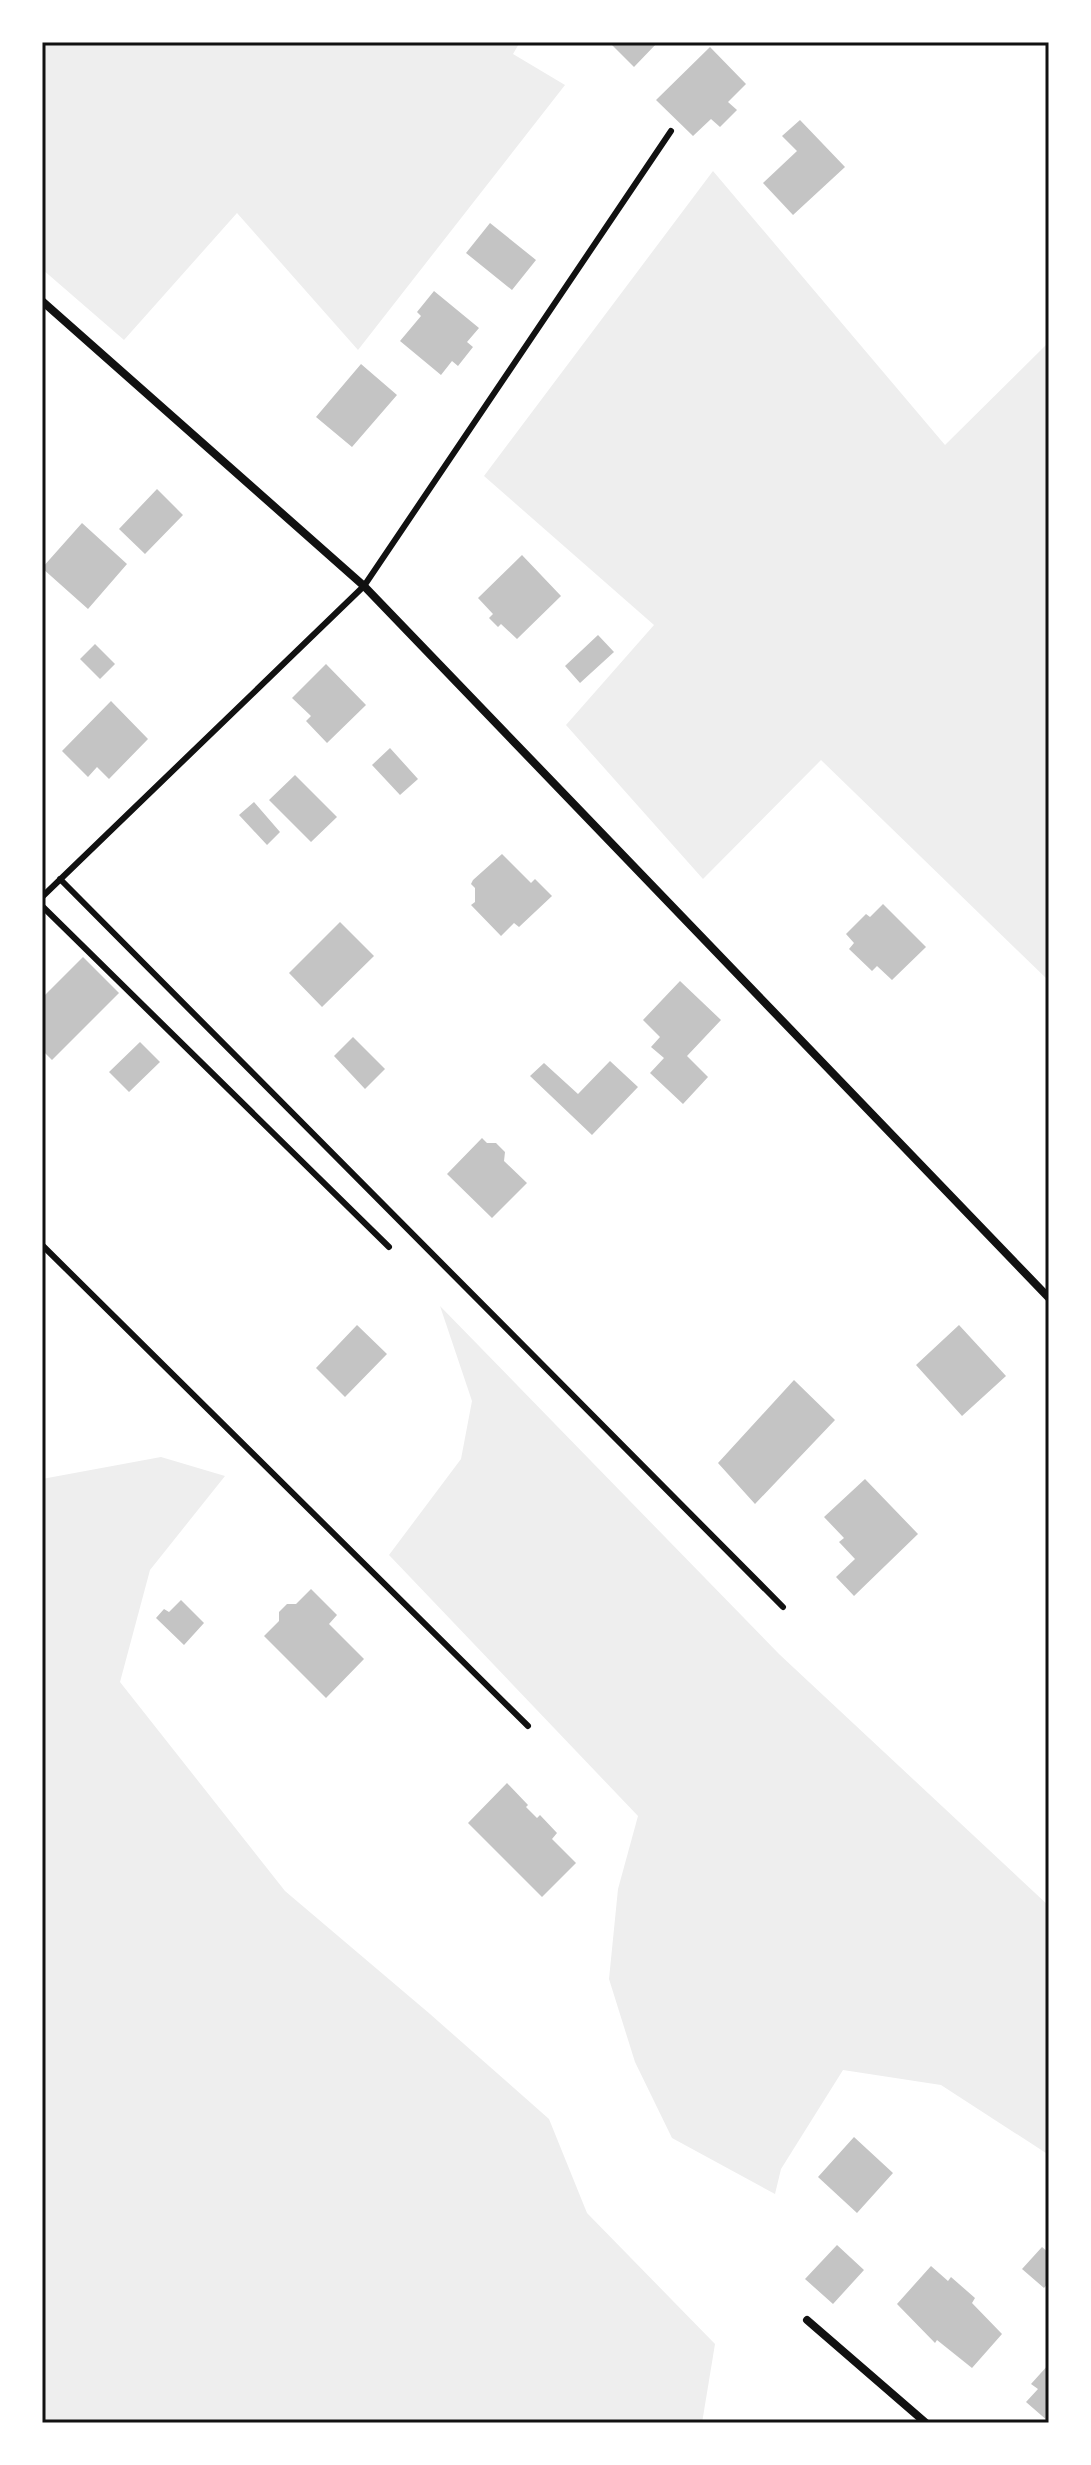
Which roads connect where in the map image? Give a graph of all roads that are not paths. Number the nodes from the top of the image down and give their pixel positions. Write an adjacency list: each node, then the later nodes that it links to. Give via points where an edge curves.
1 (671, 131): 3 (lane)
2 (42, 301): 3 (street)
3 (364, 586): 4 (lane); 9 (street)
4 (60, 879): 5 (lane); 10 (lane)
5 (42, 897)
6 (42, 906): 8 (lane)
7 (42, 1245): 11 (lane)
8 (389, 1247)
9 (1049, 1298)
10 (783, 1607)
11 (528, 1726)
12 (807, 2320): 13 (street)
13 (926, 2423)

